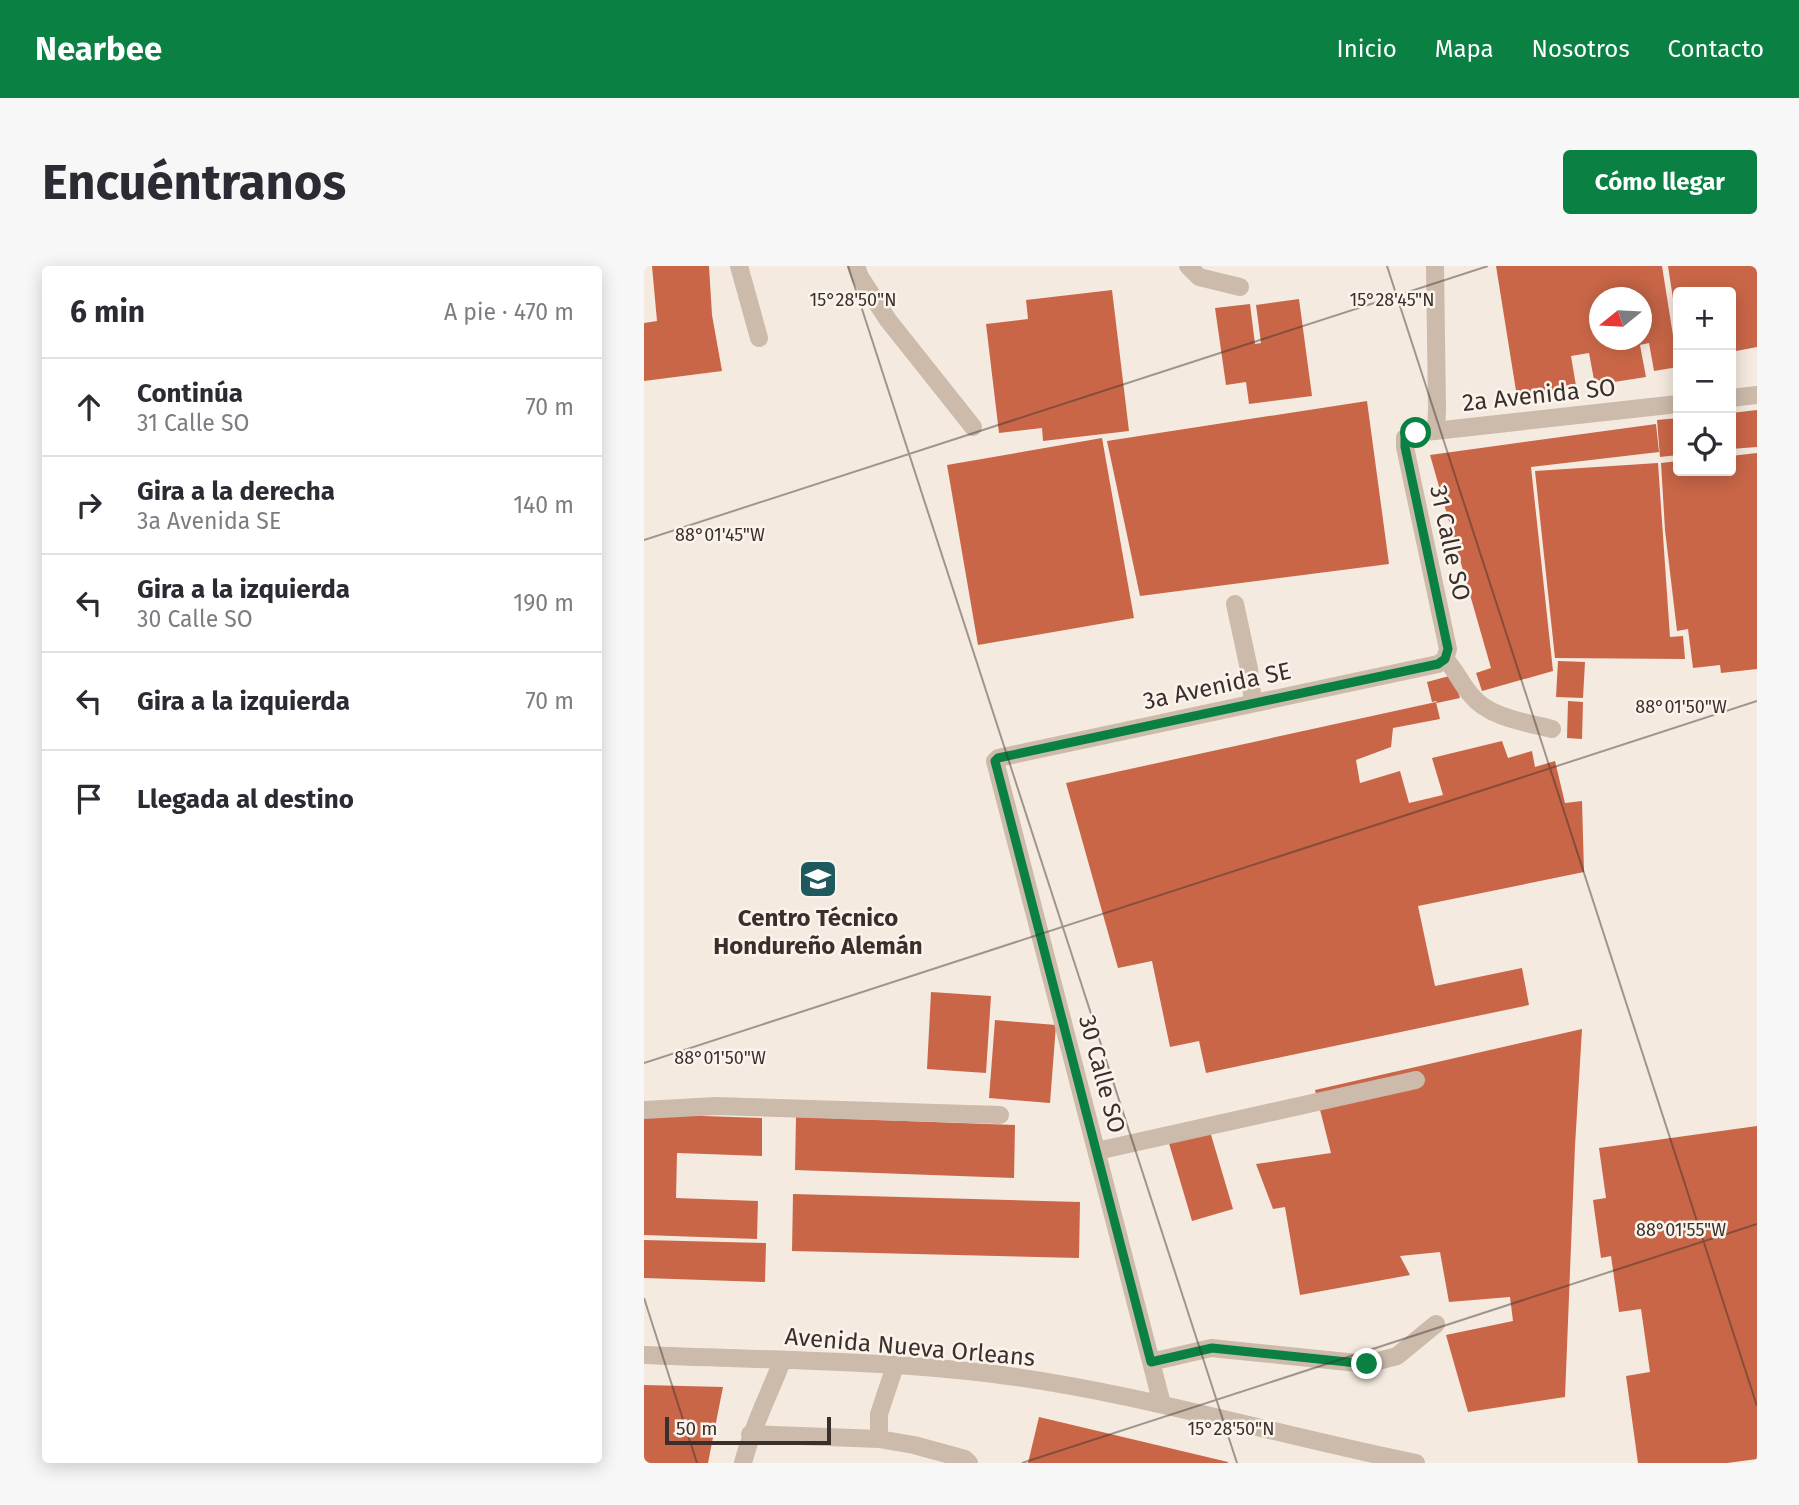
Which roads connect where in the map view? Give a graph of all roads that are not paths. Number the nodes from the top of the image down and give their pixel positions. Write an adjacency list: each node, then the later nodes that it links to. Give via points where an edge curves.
1 (739, 266): 6 (street)
2 (856, 266): 10 (street, via 888,320)
3 (1188, 266): 5 (street, via 1199,277)
4 (1435, 266): 11 (street)
5 (1240, 287)
6 (759, 338)
7 (1757, 395): 8 (street)
8 (1736, 397)
9 (1673, 405): 11 (street, 2a Avenida SO)
10 (974, 427)
11 (1436, 431): 12 (street, 2a Avenida SO)
12 (1405, 438): 14 (street, 31 Calle SO, via 1448,649)
13 (1235, 604): 15 (street)
14 (1445, 659): 15 (street, 3a Avenida SE); 16 (street, via 1482,706)
15 (1253, 704): 17 (street, 3a Avenida SE)
16 (1552, 729)
17 (998, 758): 21 (street, 30 Calle SO, via 995,763)
18 (1416, 1080): 21 (street)
19 (644, 1110): 20 (street, via 716,1106)
20 (1000, 1115)
21 (1097, 1151): 25 (street, 30 Calle SO)
22 (1436, 1324): 25 (street, via 1397,1356 1367,1364 1212,1348)
23 (644, 1355): 24 (street, Avenida Nueva Orleans)
24 (782, 1361): 26 (street, Avenida Nueva Orleans); 28 (street)
25 (1151, 1362): 27 (street, 30 Calle SO)
26 (895, 1366): 27 (street, Avenida Nueva Orleans, via 996,1374); 29 (street, via 879,1414)
27 (1162, 1404): 30 (street, Avenida Nueva Orleans)
28 (750, 1434): 29 (street); 31 (street)
29 (879, 1439): 32 (street)
30 (1345, 1456): 33 (street, Avenida Nueva Orleans)
31 (743, 1463)
32 (970, 1463)
33 (1416, 1463)

